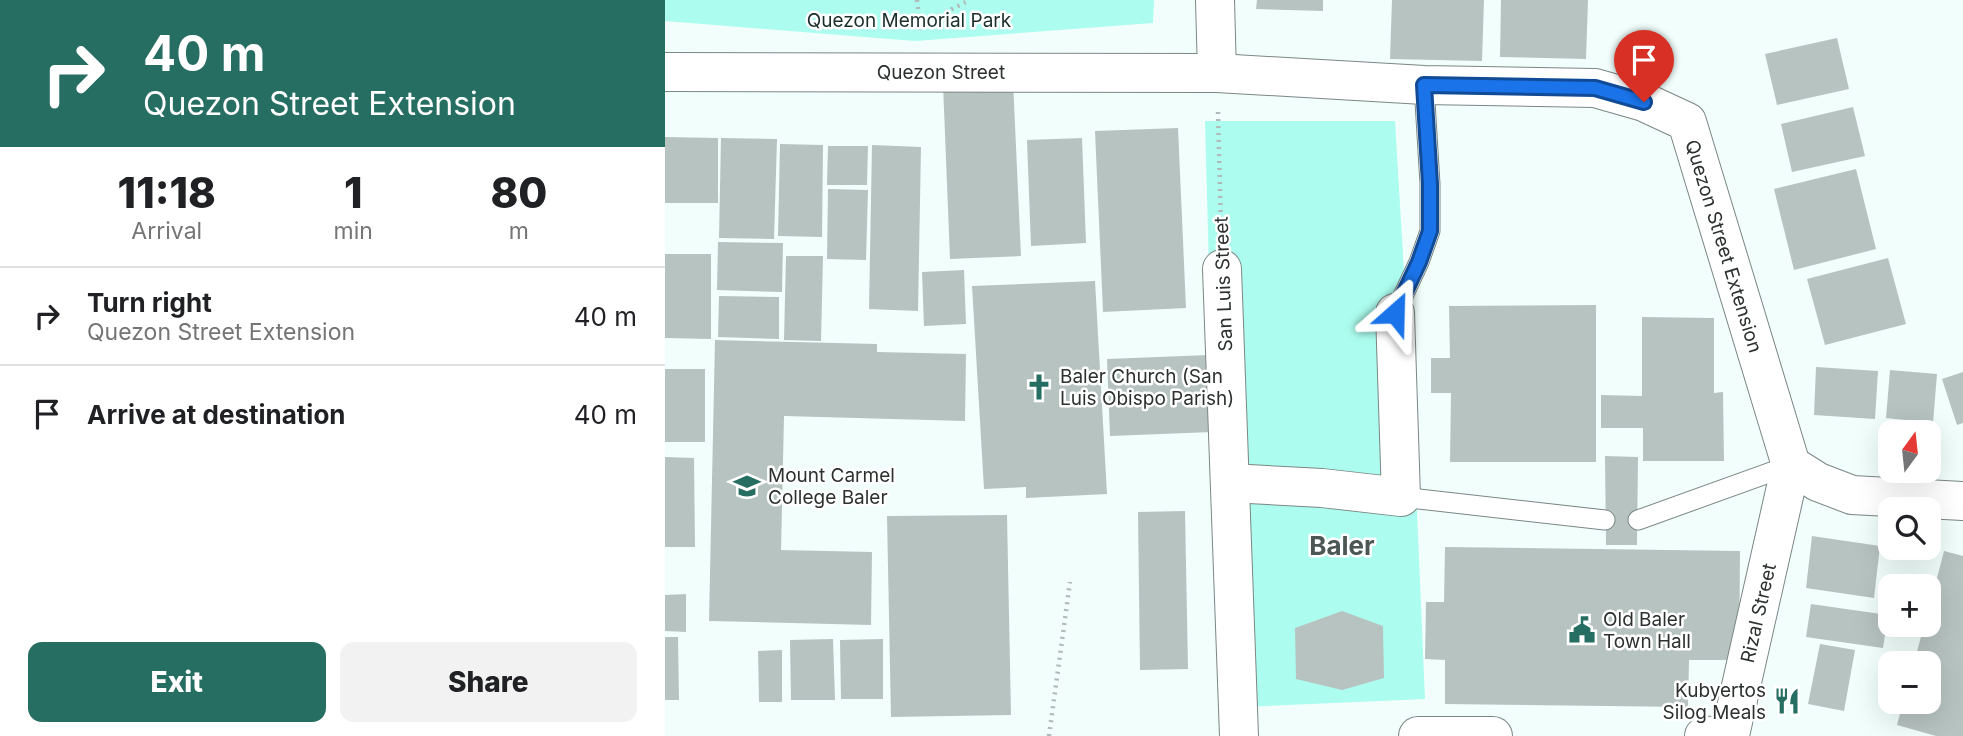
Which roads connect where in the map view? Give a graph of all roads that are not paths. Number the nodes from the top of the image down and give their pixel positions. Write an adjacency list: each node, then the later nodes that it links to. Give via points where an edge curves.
1 (1215, 0): 3 (street)
2 (665, 72): 3 (street, Quezon Street)
3 (1217, 73): 4 (street, Quezon Street Extension)
4 (1424, 85): 6 (lane, via 1430,231); 7 (street, Quezon Street Extension, via 1595,88 1644,102 1687,122)
5 (1222, 269): 8 (street, San Luis Street)
6 (1395, 313): 9 (street)
7 (1791, 465): 10 (street, via 1852,495); 12 (lane); 18 (street, Rizal Street)
8 (1230, 483): 9 (street); 13 (street, San Luis Street)
9 (1401, 497): 11 (lane)
10 (1963, 501)
11 (1605, 520)
12 (1638, 520)
13 (1239, 736)
14 (1418, 736): 15 (street)
15 (1437, 736): 16 (street)
16 (1493, 736)
17 (1704, 736): 18 (street, Rizal Street)
18 (1732, 736)

